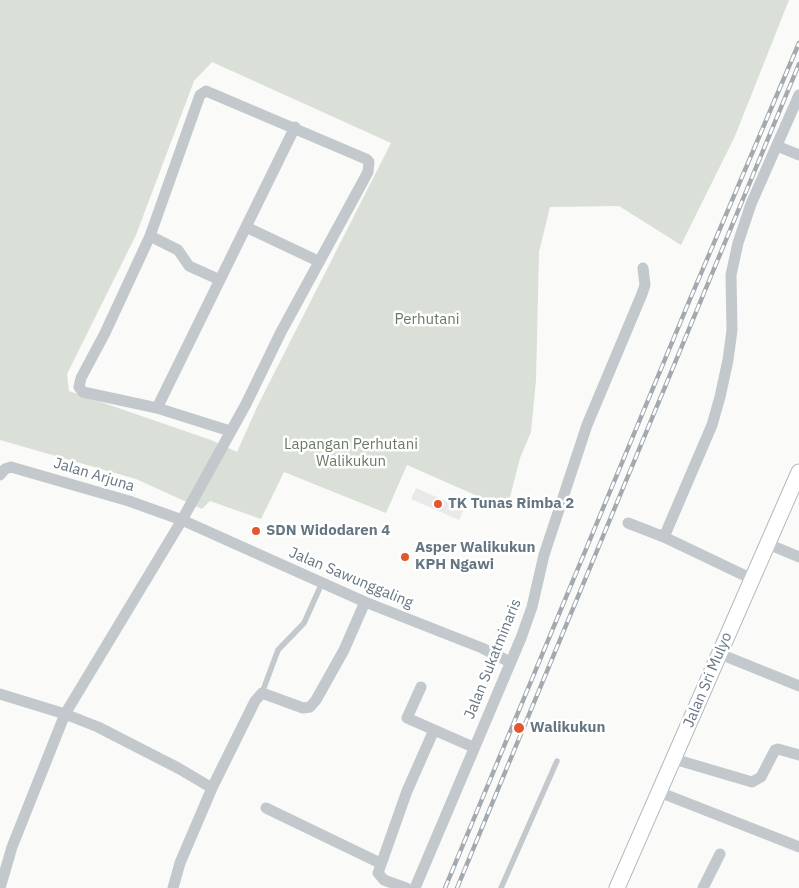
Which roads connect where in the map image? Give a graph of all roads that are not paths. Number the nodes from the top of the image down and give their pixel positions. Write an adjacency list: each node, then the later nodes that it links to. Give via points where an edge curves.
1 (799, 95): 3 (street)
2 (295, 127): 5 (street); 6 (street, via 212,92 202,92); 7 (street, via 370,162 368,172)
3 (777, 146): 4 (street); 16 (street, via 750,204 733,259 732,330 712,425)
4 (799, 155)
5 (246, 227): 7 (street); 9 (street)
6 (150, 236): 9 (street, via 178,250 189,266); 10 (street, via 79,386 83,392)
7 (318, 261): 11 (street)
8 (643, 268): 23 (street, Jalan Sukatminaris, via 642,294 587,425 544,555 532,607)
9 (220, 280): 10 (street)
10 (158, 408): 11 (street)
11 (230, 431): 14 (street)
12 (799, 472): 17 (main road, Jalan Sri Mulyo)
13 (0, 475): 14 (street, Jalan Arjuna, via 11,467)
14 (182, 520): 20 (street, Jalan Sawunggaling); 28 (street)
15 (628, 523): 16 (street)
16 (664, 537): 19 (street)
17 (768, 544): 18 (street); 19 (main road, Jalan Sri Mulyo)
18 (799, 557)
19 (752, 578): 22 (main road, Jalan Sri Mulyo)
20 (322, 583): 21 (street, Jalan Sawunggaling); 26 (lane, via 304,623 278,650)
21 (365, 602): 23 (street, Jalan Sawunggaling); 26 (street, via 344,650 310,708)
22 (720, 654): 24 (street); 32 (main road, Jalan Sri Mulyo)
23 (510, 662): 30 (street, Jalan Sukatminaris)
24 (799, 686)
25 (421, 687): 29 (street, via 406,718)
26 (262, 693): 34 (street)
27 (0, 694): 28 (street)
28 (65, 714): 34 (street, via 178,768); 40 (street, via 12,848)
29 (434, 730): 30 (street); 39 (street)
30 (473, 747): 43 (street, Jalan Sukatminaris)
31 (798, 751): 32 (street, via 775,750 761,777 752,782)
32 (674, 759): 35 (main road, Jalan Sri Mulyo)
33 (556, 761): 44 (lane)
34 (212, 788): 41 (street, via 180,863)
35 (659, 792): 37 (street); 45 (main road, Jalan Sri Mulyo)
36 (266, 808): 39 (street)
37 (799, 847)
38 (720, 854): 46 (street)
39 (380, 864): 42 (street, via 380,876)
40 (0, 888)
41 (173, 888)
42 (406, 888)
43 (415, 888)
44 (501, 888)
45 (617, 888)
46 (703, 888)

